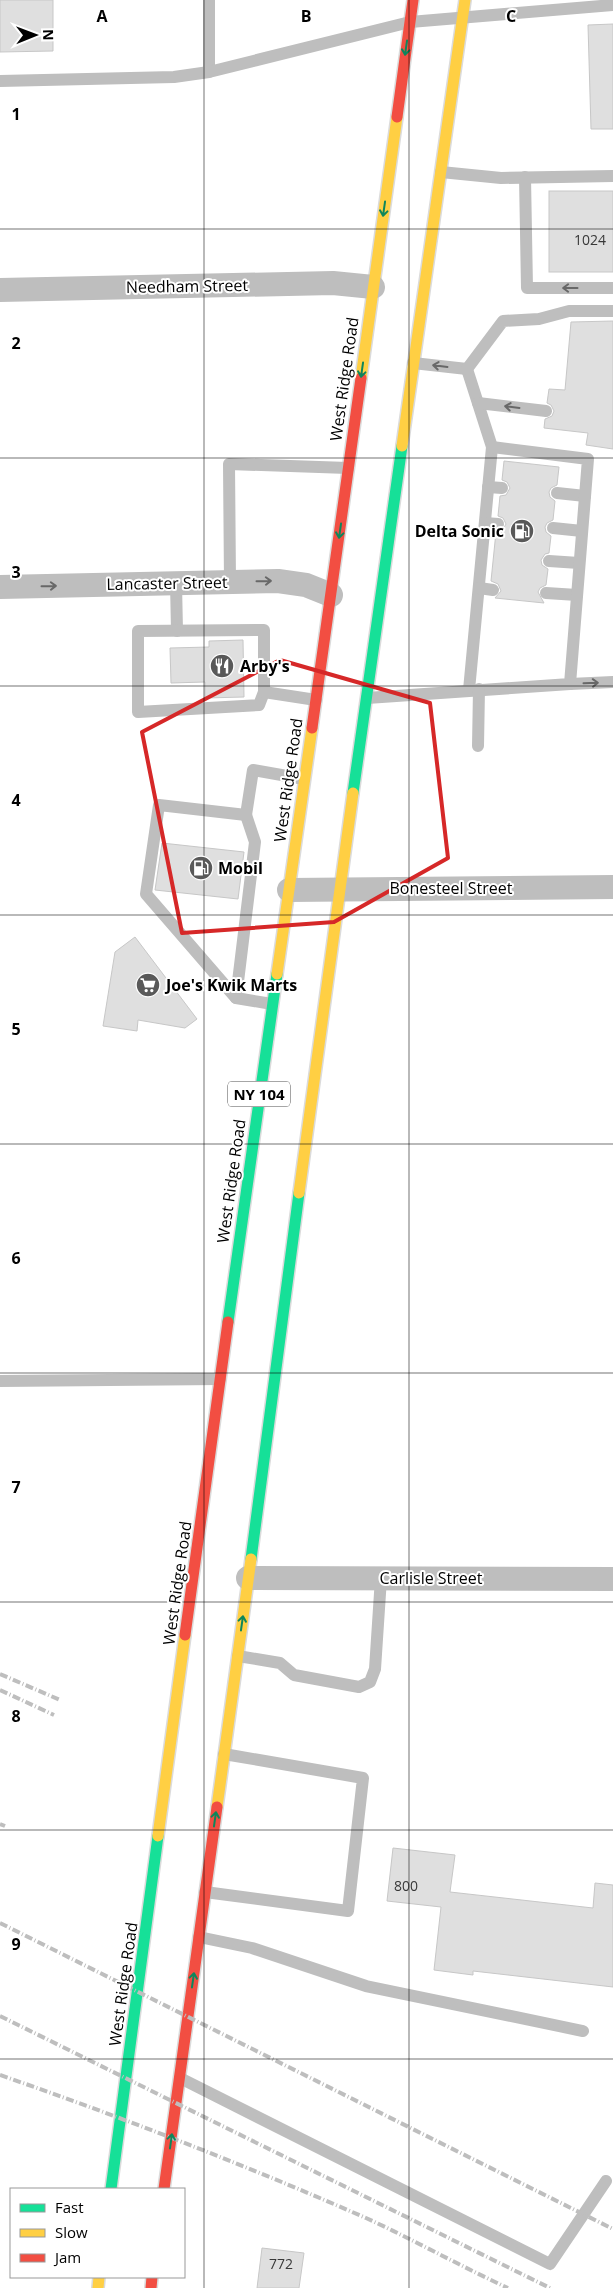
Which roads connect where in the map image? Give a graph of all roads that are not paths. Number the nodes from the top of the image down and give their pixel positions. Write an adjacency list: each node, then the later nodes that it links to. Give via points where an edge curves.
1 (209, 0): 7 (lane)
2 (413, 0): 6 (highway, West Ridge Road / NY 104)
3 (465, 0): 5 (highway, NY 104)
4 (613, 6): 5 (lane)
5 (463, 16): 6 (lane); 9 (highway, NY 104)
6 (410, 22): 7 (lane); 12 (highway, West Ridge Road / NY 104, one-way to 12)
7 (209, 72): 8 (lane, via 150,79)
8 (0, 81)
9 (441, 172): 11 (lane); 16 (highway, NY 104)
10 (613, 176): 11 (lane)
11 (526, 177): 13 (lane, one-way to 11, via 527,288)
12 (373, 287): 14 (street, Needham Street, via 333,283); 21 (highway, West Ridge Road / NY 104, one-way to 21)
13 (613, 288)
14 (0, 290)
15 (613, 311): 17 (lane, via 569,311 539,319 503,321)
16 (413, 363): 17 (lane, one-way to 16); 45 (highway, NY 104)
17 (467, 370): 18 (lane)
18 (478, 403): 19 (lane, one-way to 18); 20 (lane)
19 (546, 411)
20 (492, 447): 22 (lane); 25 (lane, via 588,460)
21 (348, 468): 32 (lane, via 228,464); 38 (highway, West Ridge Road / NY 104, one-way to 38)
22 (488, 487): 23 (lane); 26 (lane)
23 (502, 488)
24 (557, 493): 25 (lane)
25 (585, 496): 29 (lane)
26 (485, 523): 27 (lane); 35 (lane, via 488,557)
27 (498, 524)
28 (553, 528): 29 (lane)
29 (582, 531): 31 (lane)
30 (549, 561): 31 (lane)
31 (579, 563): 39 (lane)
32 (230, 582): 33 (street, Lancaster Street); 38 (street, Lancaster Street, one-way to 38, via 291,582)
33 (176, 583): 34 (street, Lancaster Street, one-way to 33); 40 (lane)
34 (0, 587)
35 (479, 588): 36 (lane); 43 (lane)
36 (493, 590)
37 (546, 593): 39 (lane)
38 (331, 595): 46 (highway, West Ridge Road / NY 104)
39 (577, 595): 42 (lane)
40 (178, 631): 44 (lane, via 264,630); 44 (lane, via 138,631 138,712 259,704)
41 (613, 682): 42 (lane, one-way to 41)
42 (570, 684): 43 (lane)
43 (474, 690): 45 (lane); 47 (lane)
44 (264, 692): 46 (lane)
45 (368, 698): 51 (highway, NY 104)
46 (316, 700): 48 (highway, West Ridge Road / NY 104)
47 (478, 746)
48 (304, 779): 49 (lane, via 252,770); 52 (highway, West Ridge Road / NY 104)
49 (246, 814): 53 (lane, via 255,842); 53 (lane, via 159,805 146,894)
50 (613, 887): 51 (street, Bonesteel Street)
51 (339, 889): 52 (street, Bonesteel Street); 57 (highway, NY 104)
52 (289, 890): 54 (highway, West Ridge Road / NY 104)
53 (236, 998): 54 (lane)
54 (272, 1004): 55 (highway, West Ridge Road / NY 104)
55 (220, 1379): 56 (lane); 67 (highway, West Ridge Road / NY 104)
56 (0, 1381)
57 (248, 1578): 58 (street, Carlisle Street); 60 (highway, NY 104, one-way to 57)
58 (381, 1578): 59 (street, Carlisle Street); 60 (lane, via 375,1669 370,1682 359,1687 294,1675 280,1663)
59 (613, 1579)
60 (238, 1656): 61 (highway, NY 104)
61 (224, 1754): 62 (highway, NY 104, one-way to 61); 62 (lane, via 363,1778 348,1910)
62 (205, 1892): 63 (highway, NY 104)
63 (199, 1937): 64 (lane, via 252,1948 366,1986); 65 (highway, NY 104, one-way to 63)
64 (583, 2031)
65 (180, 2078): 66 (lane, via 550,2264); 68 (highway, NY 104, one-way to 65)
66 (606, 2181)
67 (111, 2188)
68 (164, 2188)

